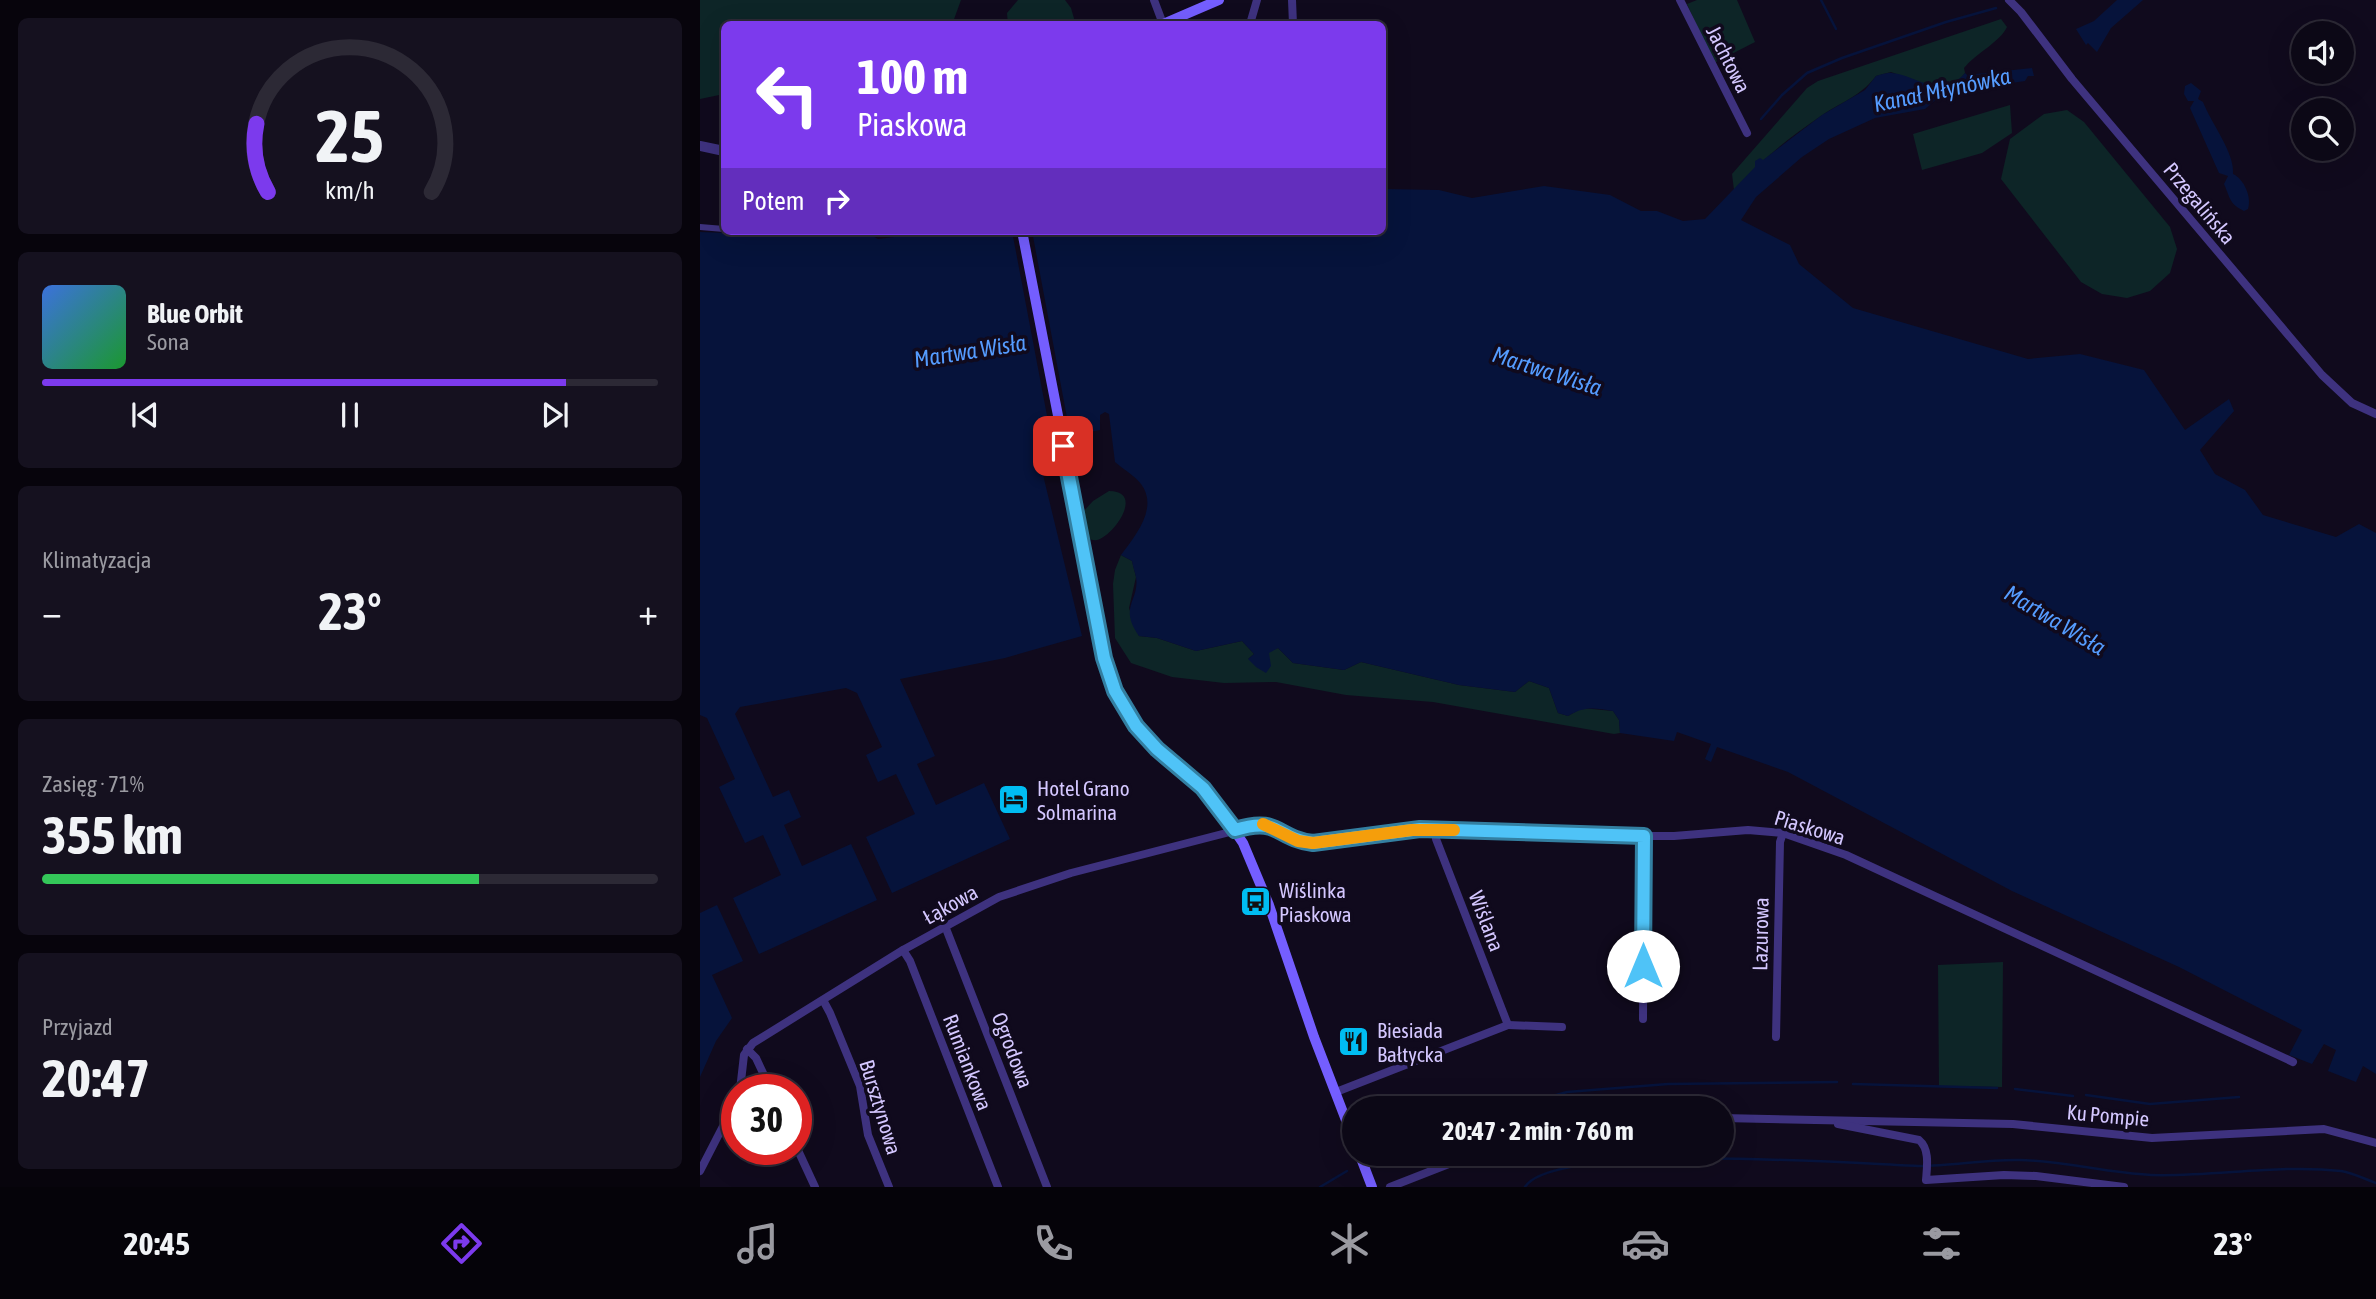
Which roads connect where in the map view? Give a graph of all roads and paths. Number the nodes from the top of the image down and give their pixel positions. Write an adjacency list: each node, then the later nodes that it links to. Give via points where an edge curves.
1 (1154, 0): 7 (street)
2 (1219, 0): 8 (main road)
3 (1257, 0): 9 (street)
4 (1292, 0): 10 (street)
5 (1680, 0): 11 (street, Jachtowa)
6 (2009, 0): 17 (street, Przegalińska, via 2322,375 2352,403)
7 (1162, 21)
8 (1170, 21)
9 (1252, 21)
10 (1293, 21)
11 (1747, 133)
12 (700, 146): 13 (street)
13 (721, 150)
14 (700, 227): 15 (street)
15 (721, 229)
16 (1023, 235): 18 (main road, via 1104,658 1115,691 1136,726 1203,788)
17 (2376, 414)
18 (1235, 830): 19 (street, Piaskowa, via 1265,824 1298,841 1313,843); 22 (street, Łąkowa, via 1046,880 990,901); 33 (main road, via 1255,869)
19 (1436, 830): 21 (street, Piaskowa); 26 (street, Wiślana)
20 (1783, 833): 21 (street, Piaskowa, via 1748,830); 28 (street, Lazurowa); 30 (street, Piaskowa, via 1846,855)
21 (1644, 836): 25 (street)
22 (945, 926): 23 (street, Łąkowa); 48 (street, Ogrodowa)
23 (903, 950): 24 (street, Łąkowa); 47 (street, Rumiankowa)
24 (823, 1000): 29 (street, Łąkowa); 46 (street, Bursztynowa, via 860,1086 868,1135)
25 (1643, 1018)
26 (1508, 1025): 27 (street); 33 (street)
27 (1562, 1027)
28 (1776, 1037)
29 (747, 1049): 31 (street); 32 (street)
30 (2293, 1062)
31 (742, 1074)
32 (764, 1074)
33 (1336, 1092): 34 (main road)
34 (1342, 1108)
35 (1734, 1118): 36 (street, Ku Pompie)
36 (1834, 1120): 38 (street, Ku Pompie, via 2013,1124 2152,1138 2324,1129); 43 (street, Ku Pompie, via 1919,1140 1927,1155)
37 (721, 1130): 42 (street)
38 (2376, 1143)
39 (805, 1165): 45 (street)
40 (1364, 1166): 49 (main road)
41 (1444, 1166): 50 (street)
42 (700, 1171)
43 (1926, 1181): 44 (street, Ku Pompie, via 2004,1175)
44 (2091, 1185): 51 (street, Ku Pompie)
45 (815, 1187)
46 (889, 1187)
47 (998, 1187)
48 (1046, 1187)
49 (1372, 1187)
50 (1390, 1187)
51 (2124, 1187)

